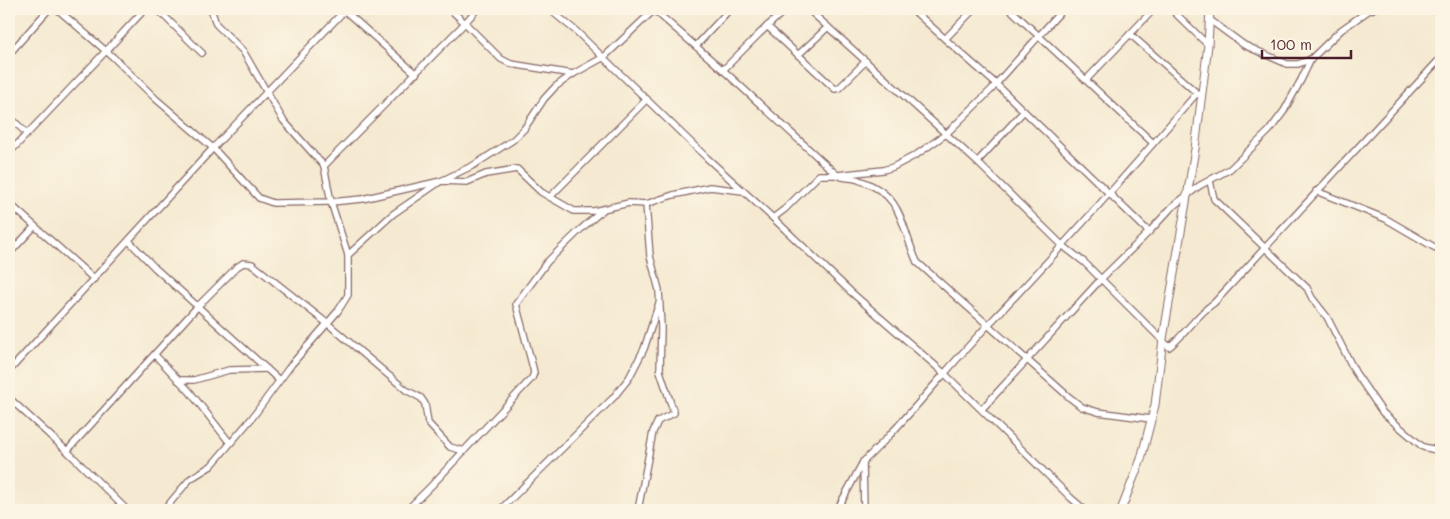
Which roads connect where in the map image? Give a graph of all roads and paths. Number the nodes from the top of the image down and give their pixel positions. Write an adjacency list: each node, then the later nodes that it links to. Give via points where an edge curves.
1 (49, 9): 35 (street)
2 (58, 9): 33 (street)
3 (144, 9): 33 (street)
4 (157, 9): 34 (street)
5 (211, 9): 46 (street, via 216,24 243,51)
6 (450, 9): 25 (street)
7 (477, 9): 25 (street)
8 (549, 9): 38 (street)
9 (654, 9): 32 (street); 38 (street)
10 (730, 9): 32 (street)
11 (786, 9): 26 (street)
12 (808, 9): 27 (street)
13 (912, 9): 30 (street)
14 (974, 9): 30 (street)
15 (1010, 9): 29 (street)
16 (1063, 9): 29 (street)
17 (1154, 9): 28 (street)
18 (1171, 9): 31 (street)
19 (1210, 9): 24 (street)
20 (1374, 9): 39 (street, via 1341,30)
21 (1433, 9): 23 (street)
22 (345, 10): 42 (street); 46 (street)
23 (1441, 15)
24 (1210, 20): 31 (street); 39 (street, via 1244,45 1287,64)
25 (465, 23): 42 (street); 43 (street, via 506,62)
26 (767, 26): 37 (street); 41 (street)
27 (828, 27): 37 (street); 40 (street)
28 (1130, 34): 44 (street); 47 (street)
29 (1038, 36): 44 (street); 45 (street)
30 (945, 39): 45 (street)
31 (1208, 45): 47 (street)
32 (696, 46): 41 (street)
33 (106, 52): 51 (street); 54 (street)
34 (202, 53)
35 (9, 54)
36 (1441, 54): 62 (street, via 1438,61)
37 (798, 55): 40 (street, via 835,89)
38 (604, 57): 43 (street); 48 (street)
39 (1310, 60): 60 (street, via 1278,120 1230,169)
40 (866, 61): 52 (street)
41 (723, 70): 58 (street)
42 (416, 74): 57 (street)
43 (573, 74): 59 (street, via 555,87 512,140 474,165)
44 (1086, 80): 53 (street)
45 (996, 84): 49 (street); 52 (street)
46 (266, 92): 54 (street); 57 (street, via 283,120)
47 (1199, 95): 53 (street); 64 (street, via 1195,149)
48 (647, 99): 61 (street); 65 (street)
49 (1024, 111): 56 (street); 63 (street)
50 (9, 116): 51 (street)
51 (27, 134): 55 (street)
52 (946, 134): 56 (street); 58 (street, via 894,167)
53 (1154, 143): 63 (street)
54 (213, 148): 66 (street, via 259,198 273,203); 73 (street)
55 (9, 153)
56 (977, 162): 74 (street)
57 (324, 166): 66 (street)
58 (837, 175): 70 (street, via 819,175); 84 (street, via 859,180 892,200 903,220 917,262)
59 (441, 181): 65 (street, via 467,182 486,174 517,169); 66 (street, via 377,196); 78 (street, via 394,214)
60 (1210, 181): 64 (street); 75 (street, via 1214,199)
61 (743, 191): 68 (street, via 710,187); 70 (street)
62 (1316, 191): 75 (street); 76 (street, via 1386,218)
63 (1110, 194): 72 (street); 74 (street)
64 (1187, 194): 72 (street); 85 (street)
65 (550, 197): 69 (street, via 574,211)
66 (331, 202): 78 (street)
67 (9, 203): 71 (street)
68 (646, 204): 69 (street, via 629,203); 81 (street, via 650,256)
69 (605, 209): 98 (street, via 547,262 518,300 516,308 533,368 532,378)
70 (773, 218): 90 (street)
71 (34, 227): 77 (street); 80 (street)
72 (1149, 232): 79 (street)
73 (129, 242): 80 (street); 82 (street)
74 (1062, 245): 79 (street); 84 (street)
75 (1265, 247): 85 (street, via 1179,340 1169,347); 99 (street, via 1307,288 1327,317 1355,372 1383,413 1423,446)
76 (1441, 250)
77 (9, 254)
78 (348, 255): 83 (street, via 348,295)
79 (1102, 278): 85 (street); 87 (street)
80 (94, 279): 89 (street)
81 (660, 301): 104 (street, via 644,349 629,378 613,398); 105 (street, via 660,371 674,413 658,422 653,432)
82 (198, 306): 83 (street, via 237,267 244,263 252,264); 86 (street); 88 (street)
83 (328, 324): 92 (street); 98 (street, via 406,390 421,398 426,404 428,423 450,447)
84 (988, 326): 87 (street); 90 (street)
85 (1163, 339): 95 (street)
86 (155, 355): 91 (street); 97 (street)
87 (1026, 359): 94 (street); 95 (street, via 1082,407)
88 (267, 369): 91 (street, via 229,370 194,380); 92 (street)
89 (9, 371)
90 (945, 374): 94 (street); 100 (street)
91 (178, 380): 96 (street)
92 (279, 380): 96 (street)
93 (9, 398): 97 (street)
94 (982, 409): 108 (street)
95 (1151, 419): 109 (street, via 1141,459)
96 (230, 443): 102 (street, via 211,466 190,479)
97 (67, 451): 101 (street)
98 (464, 451): 103 (street)
99 (1441, 451)
100 (863, 462): 106 (street); 107 (street)
101 (127, 510)
102 (164, 510)
103 (407, 510)
104 (500, 510)
105 (638, 510)
106 (837, 510)
107 (864, 510)
108 (1085, 510)
109 (1121, 510)

